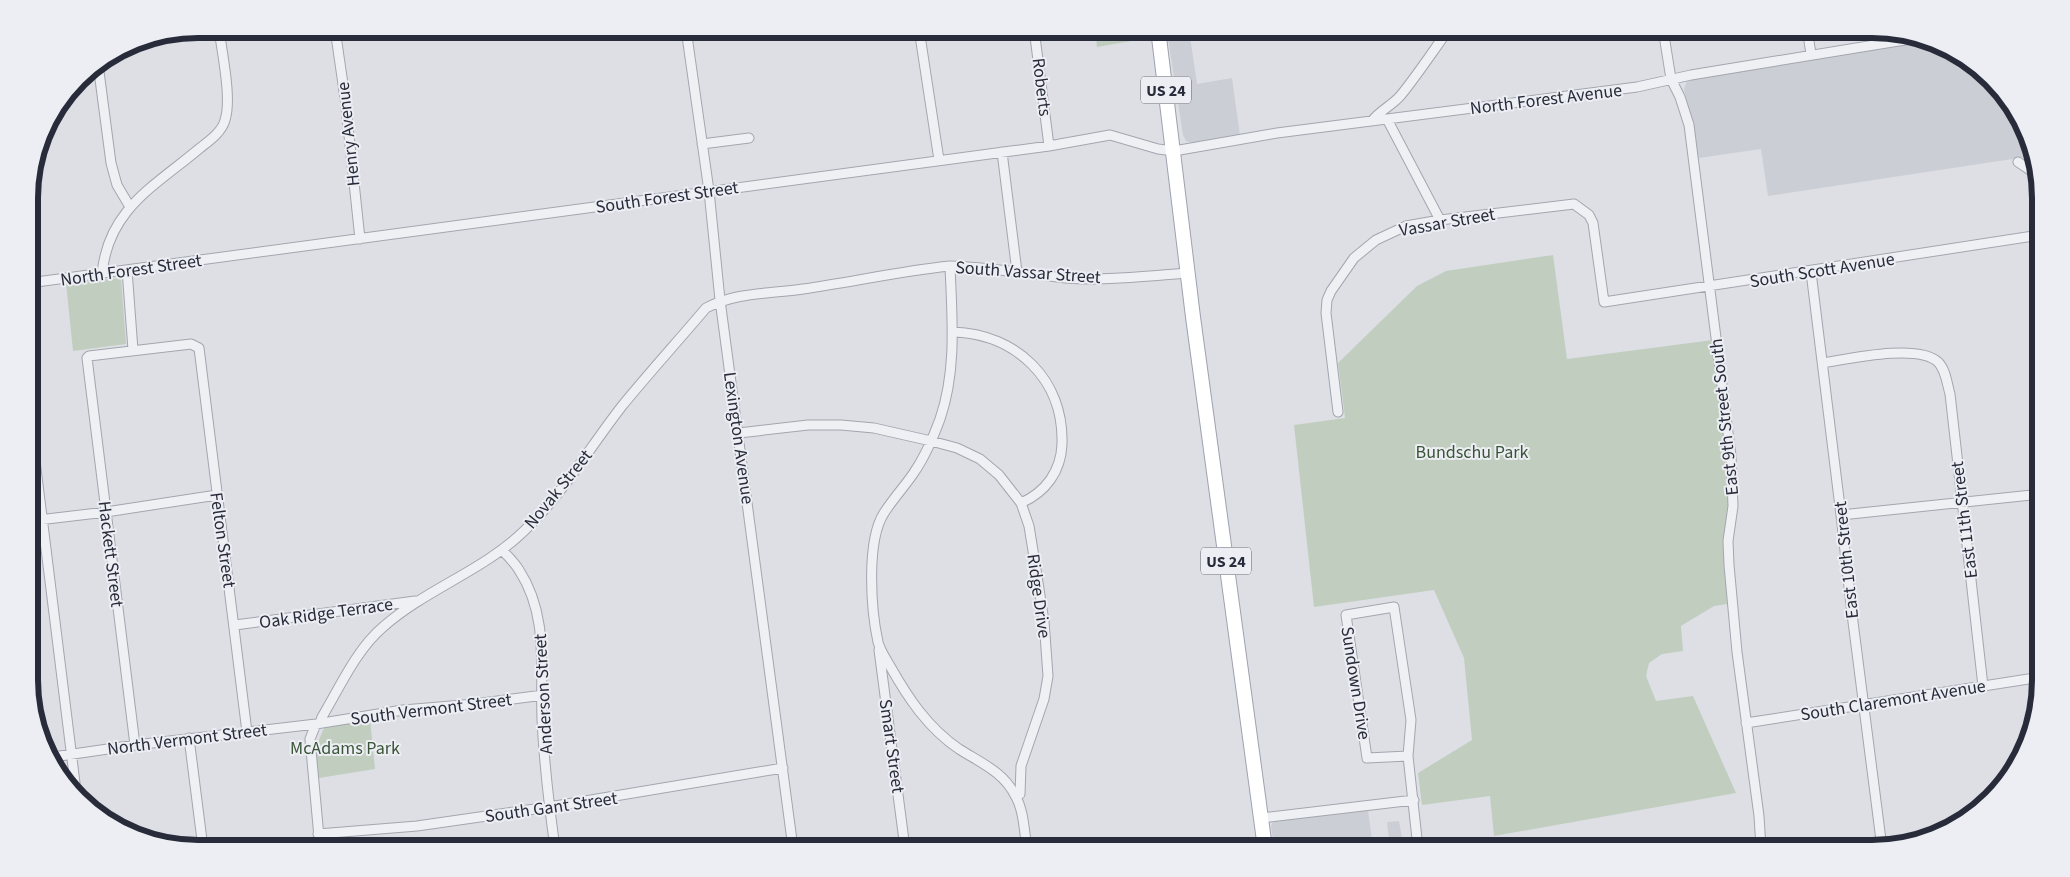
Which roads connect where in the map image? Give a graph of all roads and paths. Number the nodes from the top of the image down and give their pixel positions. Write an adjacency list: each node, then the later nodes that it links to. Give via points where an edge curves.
1 (221, 38): 25 (street, via 228,106 224,123 216,135)
2 (336, 38): 28 (street, Henry Avenue)
3 (687, 38): 17 (street, Lexington Avenue)
4 (920, 38): 21 (street)
5 (1035, 38): 18 (street, Roberts)
6 (1161, 38): 20 (main road, US 24)
7 (1440, 38): 15 (street, via 1400,96)
8 (1664, 38): 13 (street, East 9th Street South)
9 (1809, 38): 11 (street)
10 (1900, 40): 11 (street, North Forest Avenue)
11 (1811, 54): 13 (street, North Forest Avenue)
12 (99, 72): 25 (street, via 111,163 117,185)
13 (1671, 78): 14 (street, North Forest Avenue, via 1637,87); 37 (street, East 9th Street South, via 1690,125)
14 (1387, 119): 15 (street, North Forest Avenue); 26 (street)
15 (1372, 121): 20 (street, North Forest Avenue, via 1277,133)
16 (749, 138): 17 (street)
17 (702, 144): 24 (street, Lexington Avenue)
18 (1049, 146): 19 (street, South Forest Street); 20 (street, South Forest Street, via 1114,136)
19 (1002, 152): 21 (street, South Forest Street); 32 (street)
20 (1174, 152): 34 (main road, US 24)
21 (938, 160): 24 (street, South Forest Street)
22 (2018, 162): 23 (street)
23 (2030, 170)
24 (709, 191): 28 (street, South Forest Street); 38 (street, Lexington Avenue)
25 (130, 207): 35 (street, via 108,242)
26 (1440, 220): 39 (street, Vassar Street, via 1574,204 1585,211 1593,223); 43 (street, Vassar Street, via 1406,226 1376,240 1354,258 1331,291 1326,313)
27 (2032, 236): 33 (street, South Scott Avenue)
28 (360, 239): 29 (street, South Forest Street)
29 (233, 256): 31 (street, North Forest Street)
30 (950, 266): 32 (street, South Vassar Street); 38 (street, South Vassar Street); 40 (street, Smart Street)
31 (127, 270): 35 (street, North Forest Street); 41 (street)
32 (1017, 272): 34 (street, South Vassar Street, via 1098,279)
33 (1811, 272): 37 (street, South Scott Avenue); 42 (street, East 10th Street)
34 (1188, 273): 76 (main road, US 24)
35 (102, 274): 36 (street, North Forest Street)
36 (38, 282)
37 (1709, 287): 39 (street, South Scott Avenue); 64 (street, East 9th Street South, via 1731,456 1734,506 1728,541 1729,564)
38 (720, 300): 44 (street, Lexington Avenue); 55 (street, Novak Street, via 706,308 623,406 539,516)
39 (1604, 302)
40 (953, 332): 45 (street, Smart Street, via 947,396); 49 (street, via 987,336 1012,349 1039,372 1055,396 1062,432 1059,467 1043,489)
41 (133, 350): 47 (street, Felton Street, via 191,344 198,348); 51 (street, Hackett Street, via 89,356 87,362)
42 (1823, 363): 50 (street, East 11th Street, via 1902,353 1925,355 1939,363 1950,394); 52 (street, East 10th Street)
43 (1338, 412)
44 (739, 433): 45 (street, Ridge Drive, via 841,424); 71 (street, Lexington Avenue)
45 (931, 440): 49 (street, Ridge Drive, via 980,459); 58 (street, Smart Street, via 913,474 883,514 875,532 871,582)
46 (38, 486): 53 (street)
47 (217, 495): 51 (street); 57 (street, Felton Street)
48 (2032, 495): 50 (street)
49 (1021, 503): 73 (street, Ridge Drive, via 1029,526 1044,621 1048,676 1044,700 1021,766 1020,794)
50 (1962, 504): 52 (street); 60 (street, East 11th Street)
51 (106, 512): 53 (street); 67 (street, Hackett Street)
52 (1841, 515): 62 (street, East 10th Street)
53 (42, 519): 54 (street); 68 (street)
54 (38, 520)
55 (502, 550): 56 (street, Novak Street); 61 (street, Anderson Street, via 519,569 538,616 543,649)
56 (418, 600): 57 (street, Oak Ridge Terrace); 63 (street, Novak Street, via 381,628 359,655)
57 (235, 625): 65 (street, Felton Street)
58 (878, 644): 73 (street, via 906,693 932,727 958,748 996,771); 86 (street, Smart Street)
59 (2032, 678): 60 (street, South Claremont Avenue)
60 (1983, 686): 62 (street, South Claremont Avenue)
61 (542, 695): 63 (street, South Vermont Street); 75 (street, Anderson Street)
62 (1863, 705): 64 (street, South Claremont Avenue); 81 (street, East 10th Street)
63 (318, 723): 65 (street, North Vermont Street); 77 (street, Novak Street, via 310,739)
64 (1746, 723): 80 (street, East 9th Street South)
65 (247, 732): 66 (street, North Vermont Street)
66 (189, 738): 67 (street, North Vermont Street); 82 (street)
67 (135, 745): 68 (street, North Vermont Street)
68 (71, 754): 69 (street, North Vermont Street); 72 (street)
69 (58, 756)
70 (1408, 756): 70 (street, Sundown Drive, via 1367,758 1346,615 1394,607 1411,720); 74 (street, Sundown Drive)
71 (783, 768): 75 (street, South Gant Street); 85 (street, Lexington Avenue)
72 (75, 782)
73 (1016, 796): 87 (street, via 1022,811)
74 (1414, 800): 76 (street); 79 (street, Sundown Drive)
75 (549, 807): 77 (street, South Gant Street, via 417,826); 84 (street, Anderson Street)
76 (1261, 818): 78 (main road, US 24)
77 (318, 834): 83 (street, Novak Street)
78 (1264, 839)
79 (1417, 839)
80 (1760, 839)
81 (1881, 839)
82 (202, 840)
83 (319, 840)
84 (553, 840)
85 (792, 840)
86 (904, 840)
87 (1026, 840)

